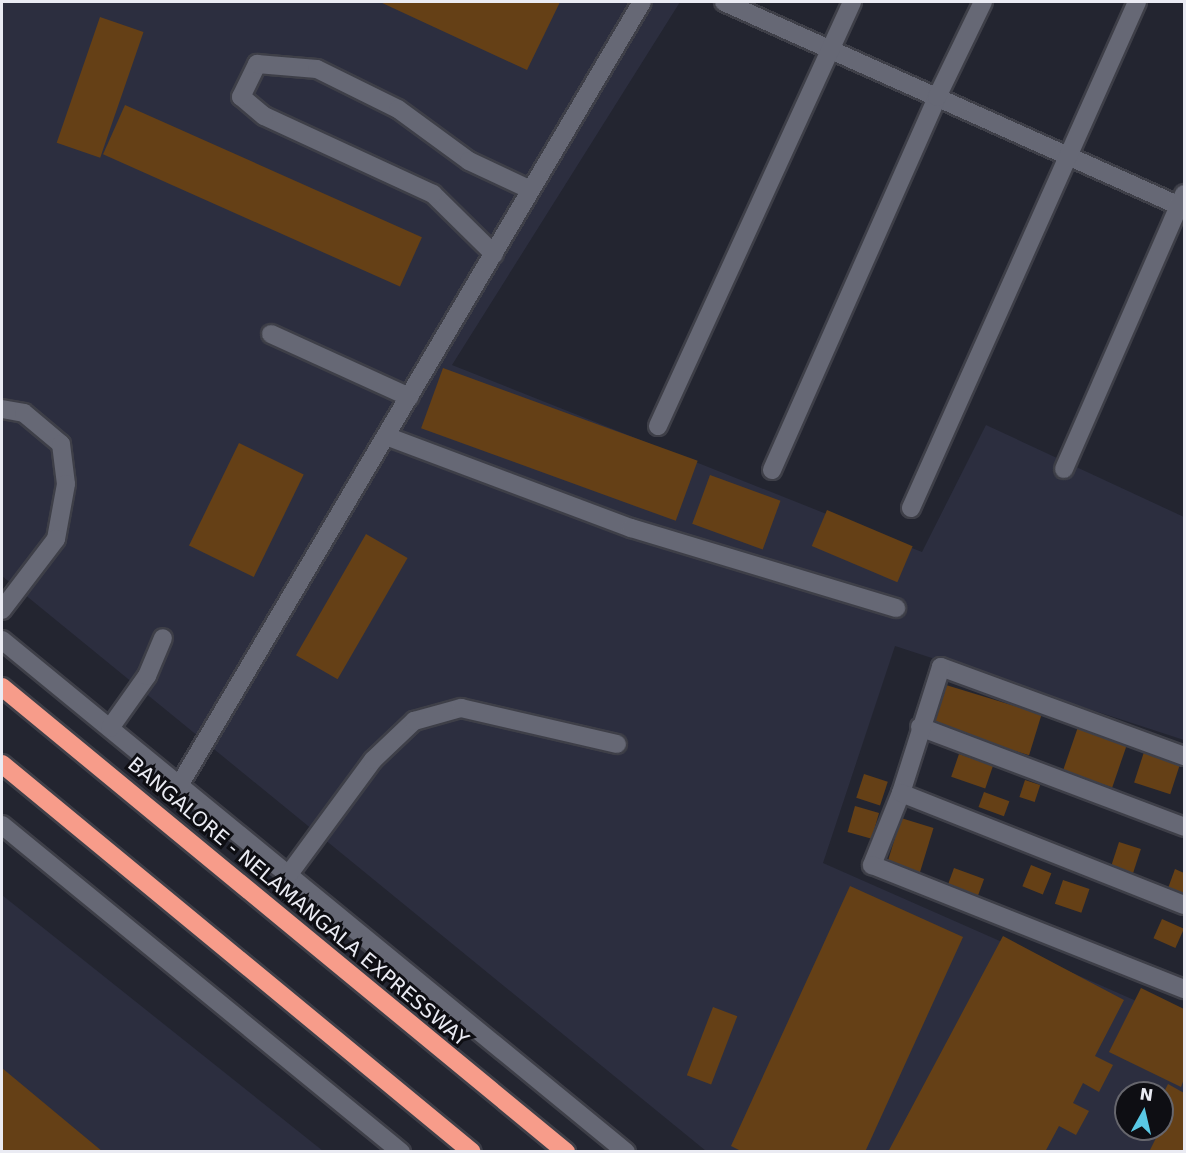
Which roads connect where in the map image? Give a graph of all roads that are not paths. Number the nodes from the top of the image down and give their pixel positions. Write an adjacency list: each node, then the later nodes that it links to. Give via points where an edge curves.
1 (642, 2): 9 (street)
2 (724, 2): 6 (street)
3 (852, 2): 6 (street)
4 (983, 2): 7 (street)
5 (1137, 2): 8 (street)
6 (830, 49): 7 (street); 15 (street)
7 (937, 97): 8 (street); 18 (street)
8 (1066, 155): 10 (street); 19 (street)
9 (531, 190): 11 (street); 11 (street, via 469,161 398,109 317,69 257,64 241,97 264,116 433,194)
10 (1183, 202): 17 (street)
11 (494, 254): 13 (street)
12 (271, 334): 13 (street)
13 (409, 397): 16 (street)
14 (2, 408): 21 (street, via 24,413 61,444 66,484 56,539)
15 (658, 426)
16 (386, 436): 20 (street, via 631,528); 30 (street)
17 (1064, 469)
18 (772, 470)
19 (911, 508)
20 (896, 608)
21 (2, 610)
22 (163, 638): 26 (street, via 147,676)
23 (2, 640): 26 (street)
24 (2, 687): 39 (highway, BANGALORE - NELAMANGALA EXPRESSWAY)
25 (920, 727): 28 (street, via 941,667); 31 (street); 33 (street)
26 (110, 728): 30 (street)
27 (617, 744): 34 (street, via 461,708 414,721 374,760)
28 (1185, 756)
29 (2, 764): 38 (highway)
30 (180, 784): 34 (street)
31 (901, 794): 35 (street); 36 (street, via 872,865)
32 (2, 825): 37 (street)
33 (1185, 826)
34 (289, 874): 40 (street)
35 (1185, 905)
36 (1185, 989)
37 (401, 1152)
38 (472, 1152)
39 (566, 1152)
40 (626, 1152)

